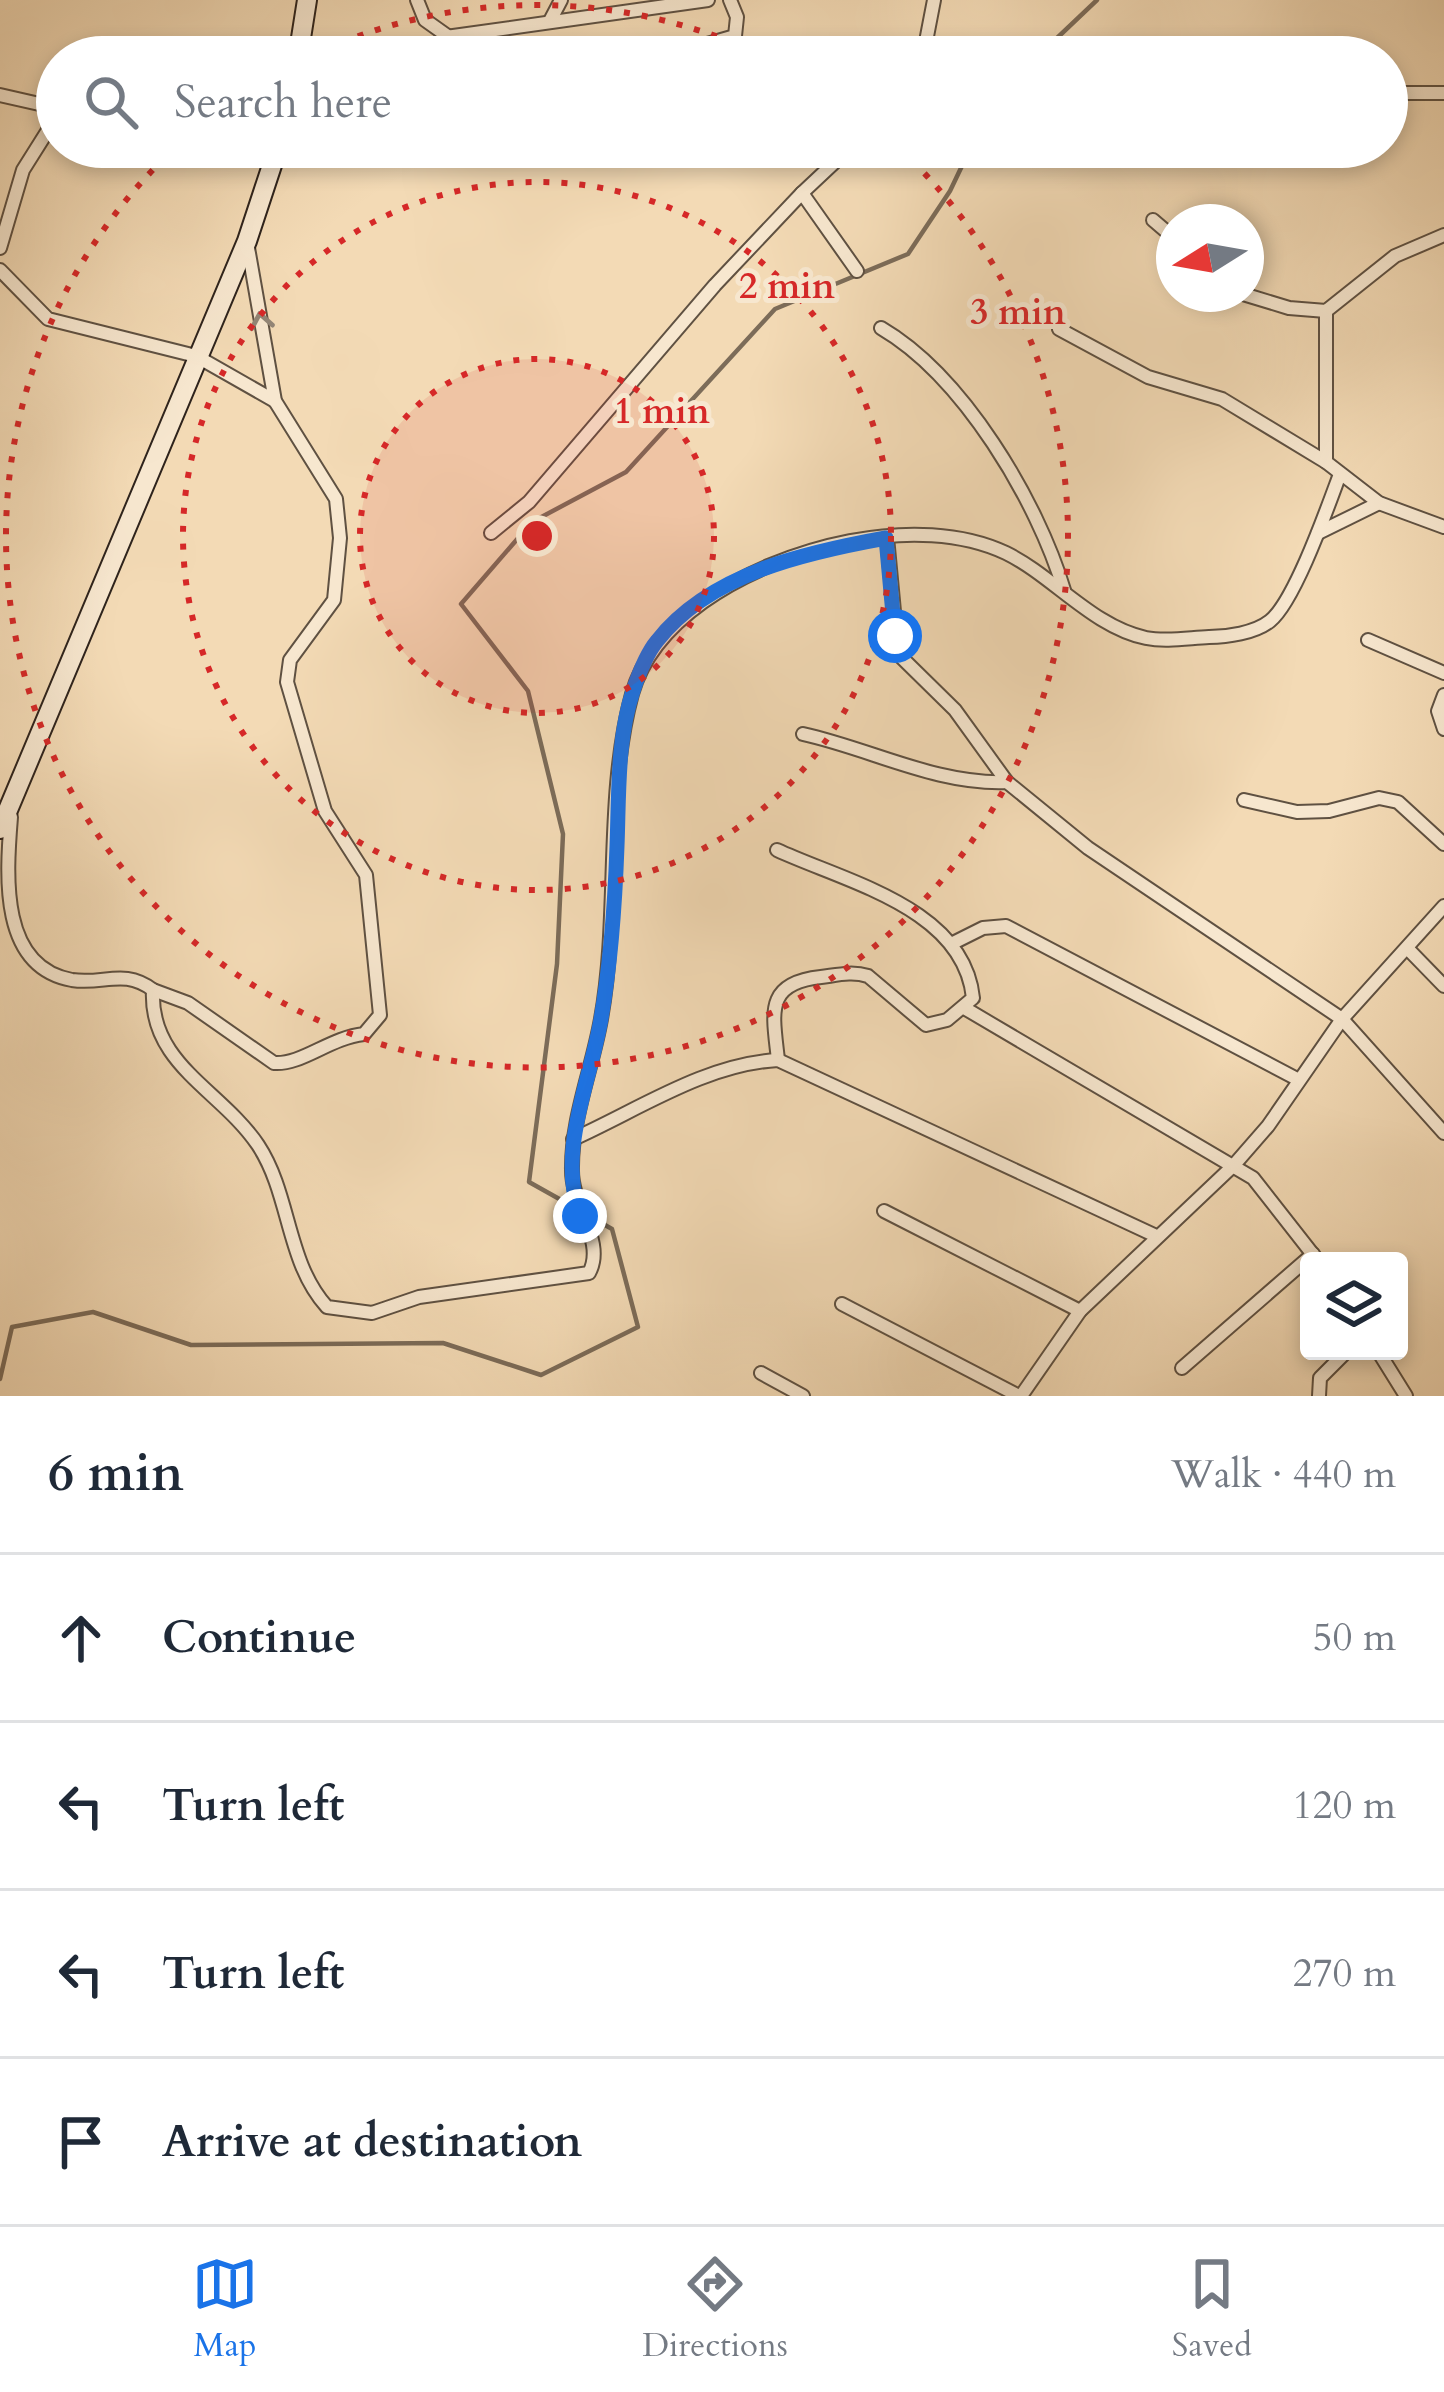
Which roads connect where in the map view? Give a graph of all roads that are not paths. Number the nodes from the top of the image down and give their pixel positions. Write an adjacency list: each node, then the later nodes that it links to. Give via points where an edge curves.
1 (307, 0): 8 (street)
2 (417, 0): 9 (street)
3 (561, 0): 7 (street)
4 (708, 0): 7 (street)
5 (730, 0): 11 (street)
6 (934, 0): 12 (street)
7 (550, 21): 10 (street)
8 (301, 36)
9 (445, 36)
10 (452, 36)
11 (734, 36)
12 (927, 36)
13 (1408, 93): 14 (street)
14 (1444, 93)
15 (0, 95): 16 (street)
16 (36, 106)
17 (36, 148): 25 (street)
18 (271, 168): 24 (street)
19 (829, 168): 20 (street)
20 (802, 193): 27 (street); 38 (street, via 529,502)
21 (1153, 220): 22 (street)
22 (1156, 223)
23 (1444, 235): 29 (street, via 1396,256)
24 (247, 241): 32 (street); 33 (street, one-way to 24)
25 (0, 248)
26 (0, 270): 32 (street, via 48,319)
27 (857, 271)
28 (1264, 300): 29 (street)
29 (1326, 311): 34 (street)
30 (881, 328): 41 (street, via 914,347 946,382 1029,496)
31 (1059, 329): 34 (street, via 1148,376 1222,399)
32 (196, 356): 33 (street); 49 (street)
33 (274, 401): 57 (street, via 336,499 334,600 290,660 287,682 325,811 366,875 380,1015 364,1034 336,1037 274,1064 188,1003)
34 (1326, 462): 35 (street)
35 (1340, 474): 36 (street); 39 (street)
36 (1378, 503): 37 (street); 39 (street)
37 (1444, 527)
38 (491, 533)
39 (1318, 533): 41 (street, via 1271,620 1249,631 1141,637)
40 (886, 538): 41 (street, via 951,537 1005,553); 47 (street, via 898,654 955,710); 63 (street, via 752,574 657,641 632,692 601,1019)
41 (1064, 591)
42 (1368, 640): 43 (street)
43 (1444, 673)
44 (1444, 694): 45 (street)
45 (1444, 729)
46 (803, 734): 47 (street, via 969,784)
47 (1007, 782): 59 (street, via 1088,848)
48 (1244, 800): 51 (street, via 1297,812 1398,802)
49 (11, 810): 50 (street); 57 (street, via 3,910 15,944 33,964 73,980 124,976)
50 (0, 829)
51 (1444, 844)
52 (777, 850): 54 (street, via 926,918)
53 (1444, 906): 55 (street)
54 (951, 944): 58 (street, via 971,981); 61 (street, via 1006,926)
55 (1407, 948): 56 (street); 59 (street)
56 (1444, 986)
57 (153, 990): 63 (street, via 158,1036 262,1151 301,1266 326,1307 372,1312 419,1297 589,1274 596,1246 574,1199)
58 (966, 1009): 60 (street, via 926,1025 868,976 801,979 776,999); 64 (street)
59 (1342, 1019): 61 (street); 62 (street)
60 (778, 1060): 63 (street, via 657,1096); 66 (street)
61 (1299, 1079): 64 (street)
62 (1444, 1133)
63 (573, 1139)
64 (1234, 1165): 66 (street); 67 (street)
65 (884, 1211): 70 (street)
66 (1154, 1235): 70 (street)
67 (1312, 1252)
68 (1300, 1270): 73 (street)
69 (842, 1304): 76 (street)
70 (1079, 1311): 76 (street)
71 (1338, 1360): 77 (street, via 1320,1378)
72 (1384, 1360): 78 (street)
73 (1182, 1368)
74 (760, 1373): 75 (street)
75 (803, 1396)
76 (1020, 1396)
77 (1319, 1396)
78 (1406, 1396)

